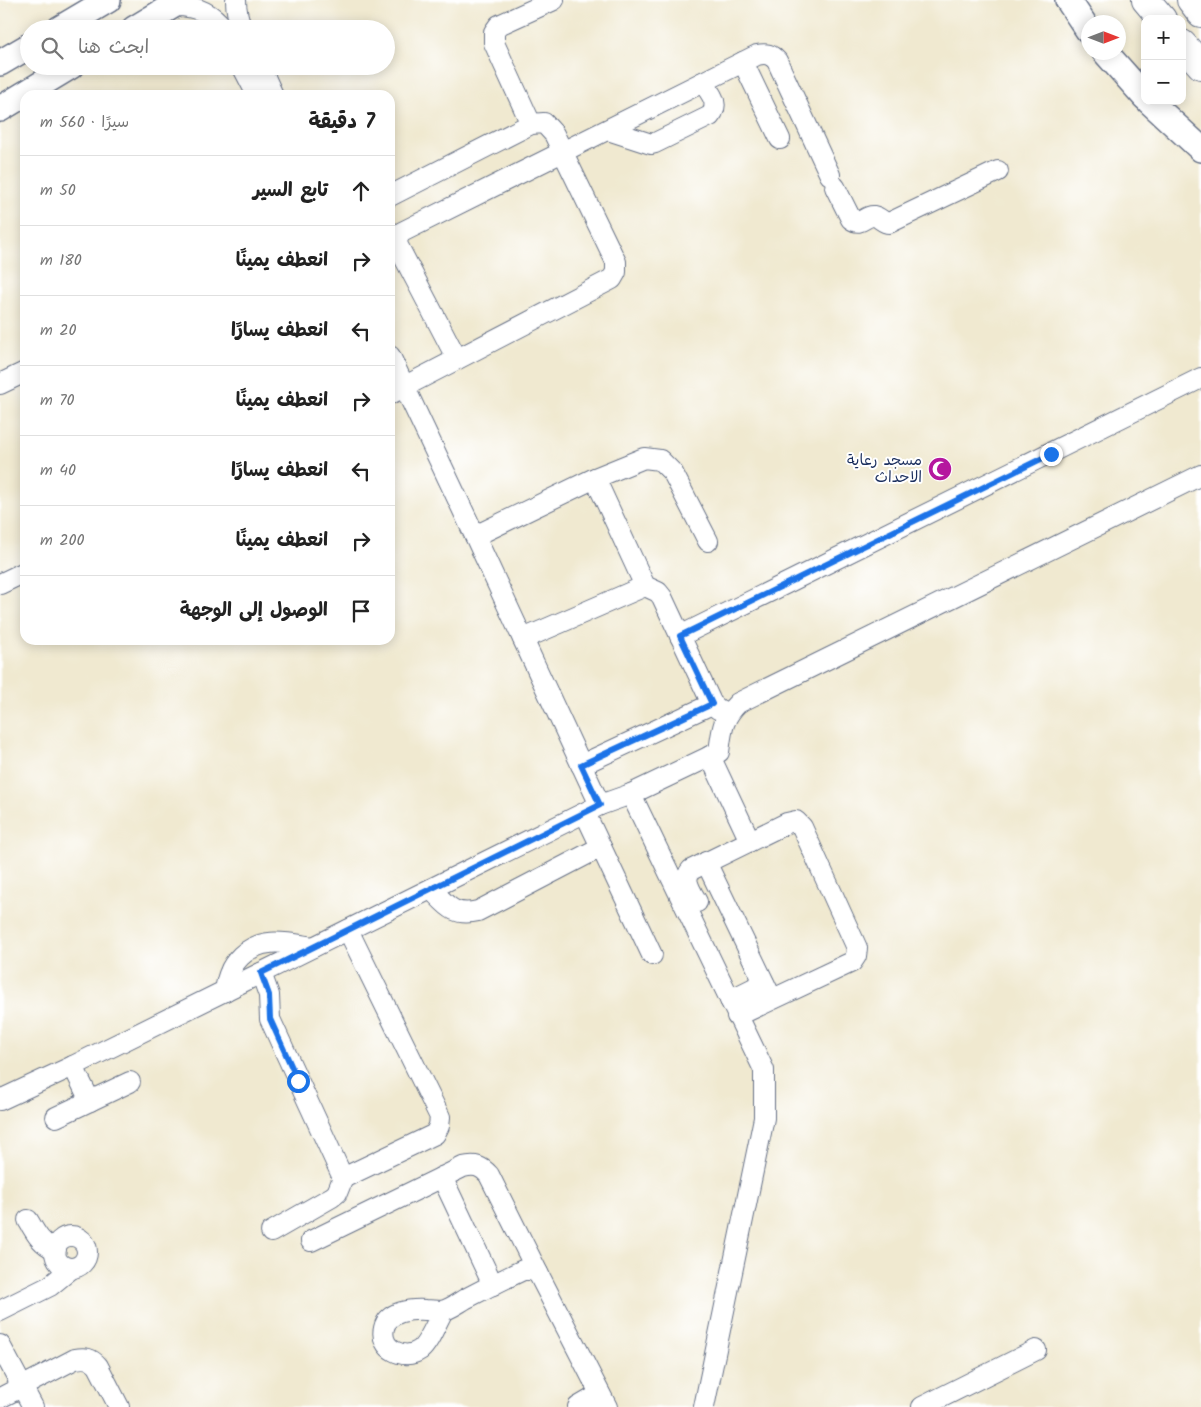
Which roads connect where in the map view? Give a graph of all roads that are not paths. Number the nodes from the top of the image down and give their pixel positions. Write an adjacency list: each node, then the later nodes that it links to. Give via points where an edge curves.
1 (108, 0): 10 (main road)
2 (236, 0): 13 (lane)
3 (554, 0): 32 (lane, via 499,24 494,32 494,43)
4 (1068, 0): 14 (main road)
5 (1146, 0): 9 (highway)
6 (1191, 0): 8 (highway)
7 (177, 3): 11 (main road); 12 (lane, via 201,10)
8 (1201, 12)
9 (1159, 15)
10 (74, 20)
11 (149, 20)
12 (217, 20)
13 (234, 20)
14 (1081, 20)
15 (1186, 49): 20 (highway)
16 (20, 51): 19 (main road)
17 (1112, 60): 28 (main road)
18 (743, 62): 24 (lane); 34 (lane); 37 (lane, via 763,53 777,61 854,221 877,216 889,224)
19 (0, 63)
20 (1201, 66)
21 (56, 75): 25 (main road)
22 (247, 75): 26 (lane)
23 (264, 75): 27 (lane)
24 (703, 82): 33 (lane); 33 (lane, via 714,99 710,116 651,144)
25 (30, 90)
26 (254, 90)
27 (271, 90)
28 (1141, 92)
29 (20, 96): 31 (main road)
30 (1153, 105): 35 (main road)
31 (0, 108)
32 (531, 124): 36 (lane, via 544,123 554,134); 38 (lane)
33 (608, 130): 36 (lane)
34 (780, 139)
35 (1201, 149)
36 (562, 152): 39 (lane, via 616,262 616,272 612,279); 39 (lane, via 402,232 398,237 397,244)
37 (998, 171)
38 (395, 193)
39 (458, 359): 43 (lane)
40 (20, 374): 42 (lane)
41 (1201, 378): 51 (lane)
42 (0, 384)
43 (397, 390): 46 (lane)
44 (1201, 476): 53 (lane)
45 (595, 478): 46 (lane); 47 (lane, via 644,458 660,460 673,473); 50 (lane)
46 (475, 536): 52 (lane)
47 (708, 541)
48 (20, 574): 49 (lane)
49 (0, 584)
50 (645, 586): 51 (lane, via 662,597); 52 (lane)
51 (680, 636): 53 (lane)
52 (523, 639): 55 (lane)
53 (720, 709): 54 (lane, via 719,752); 55 (lane)
54 (710, 756): 56 (lane); 58 (lane)
55 (581, 765): 57 (lane)
56 (632, 794): 57 (lane); 68 (lane)
57 (592, 809): 59 (lane); 61 (lane)
58 (750, 840): 60 (lane); 67 (lane, via 787,823 796,821 802,827 857,948 852,962)
59 (601, 847): 61 (lane, via 478,911 457,912); 64 (lane)
60 (706, 862): 67 (lane); 68 (lane, via 691,870 687,881)
61 (431, 889): 62 (lane)
62 (348, 930): 63 (lane); 75 (lane, via 440,1117 435,1134)
63 (313, 947): 65 (lane); 66 (lane, via 283,942 257,945 237,960 230,971)
64 (652, 955)
65 (261, 973): 66 (lane); 75 (lane, via 269,995 270,1019)
66 (225, 991): 69 (lane)
67 (768, 991): 68 (lane)
68 (737, 1003): 93 (lane, via 764,1070 764,1118)
69 (73, 1066): 71 (lane); 72 (lane)
70 (130, 1082): 72 (lane)
71 (0, 1100)
72 (90, 1101): 73 (lane)
73 (56, 1117)
74 (442, 1177): 78 (lane); 81 (lane, via 469,1165 484,1169); 82 (lane)
75 (343, 1178): 77 (lane, via 332,1197)
76 (28, 1220): 79 (lane, via 42,1242)
77 (271, 1232)
78 (311, 1241)
79 (56, 1250): 80 (lane, via 60,1263); 80 (lane, via 58,1244 70,1236 83,1242 87,1255 84,1262)
80 (72, 1268): 83 (lane, via 50,1286)
81 (538, 1273): 82 (lane, via 523,1270); 89 (lane)
82 (493, 1285): 84 (lane)
83 (0, 1311)
84 (443, 1311)
85 (0, 1345): 87 (lane)
86 (1036, 1350): 94 (lane)
87 (22, 1386): 88 (lane); 90 (lane); 91 (lane, via 75,1359 88,1358 98,1366)
88 (0, 1398)
89 (603, 1401): 92 (lane)
90 (33, 1407)
91 (119, 1407)
92 (578, 1407)
93 (704, 1407)
94 (922, 1407)

